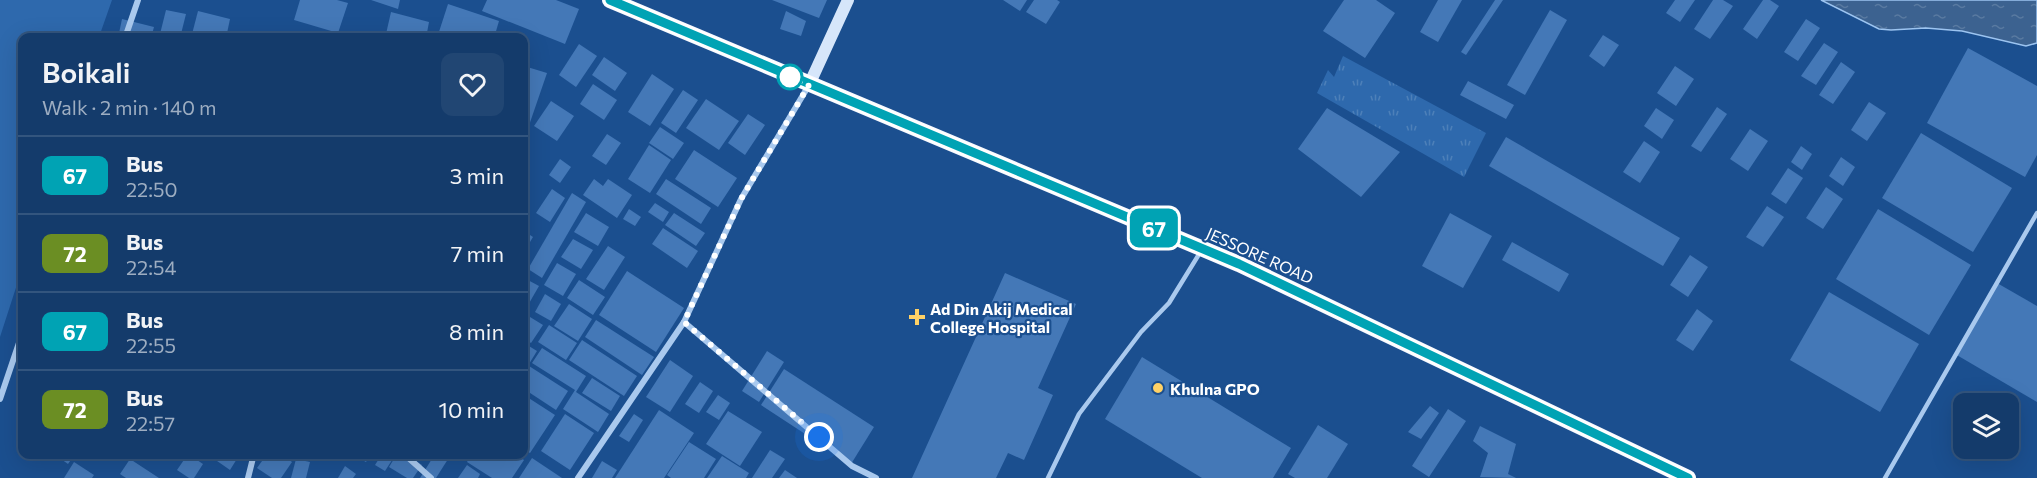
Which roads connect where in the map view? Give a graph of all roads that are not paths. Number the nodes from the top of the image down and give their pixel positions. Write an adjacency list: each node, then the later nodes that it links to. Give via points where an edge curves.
1 (138, 0): 4 (street)
2 (610, 0): 5 (highway, JESSORE ROAD)
3 (848, 0): 5 (main road)
4 (127, 33)
5 (809, 85): 7 (highway, JESSORE ROAD); 8 (street, via 741,199)
6 (2037, 213): 19 (lane)
7 (1203, 248): 17 (lane, via 1169,303 1141,332 1079,414); 18 (highway, JESSORE ROAD)
8 (684, 322): 15 (street); 16 (street, via 852,466)
9 (18, 346): 10 (street)
10 (0, 399)
11 (253, 459): 13 (street)
12 (410, 459): 14 (street)
13 (248, 478)
14 (431, 478)
15 (578, 478)
16 (876, 478)
17 (1048, 478)
18 (1688, 478)
19 (1885, 478)

